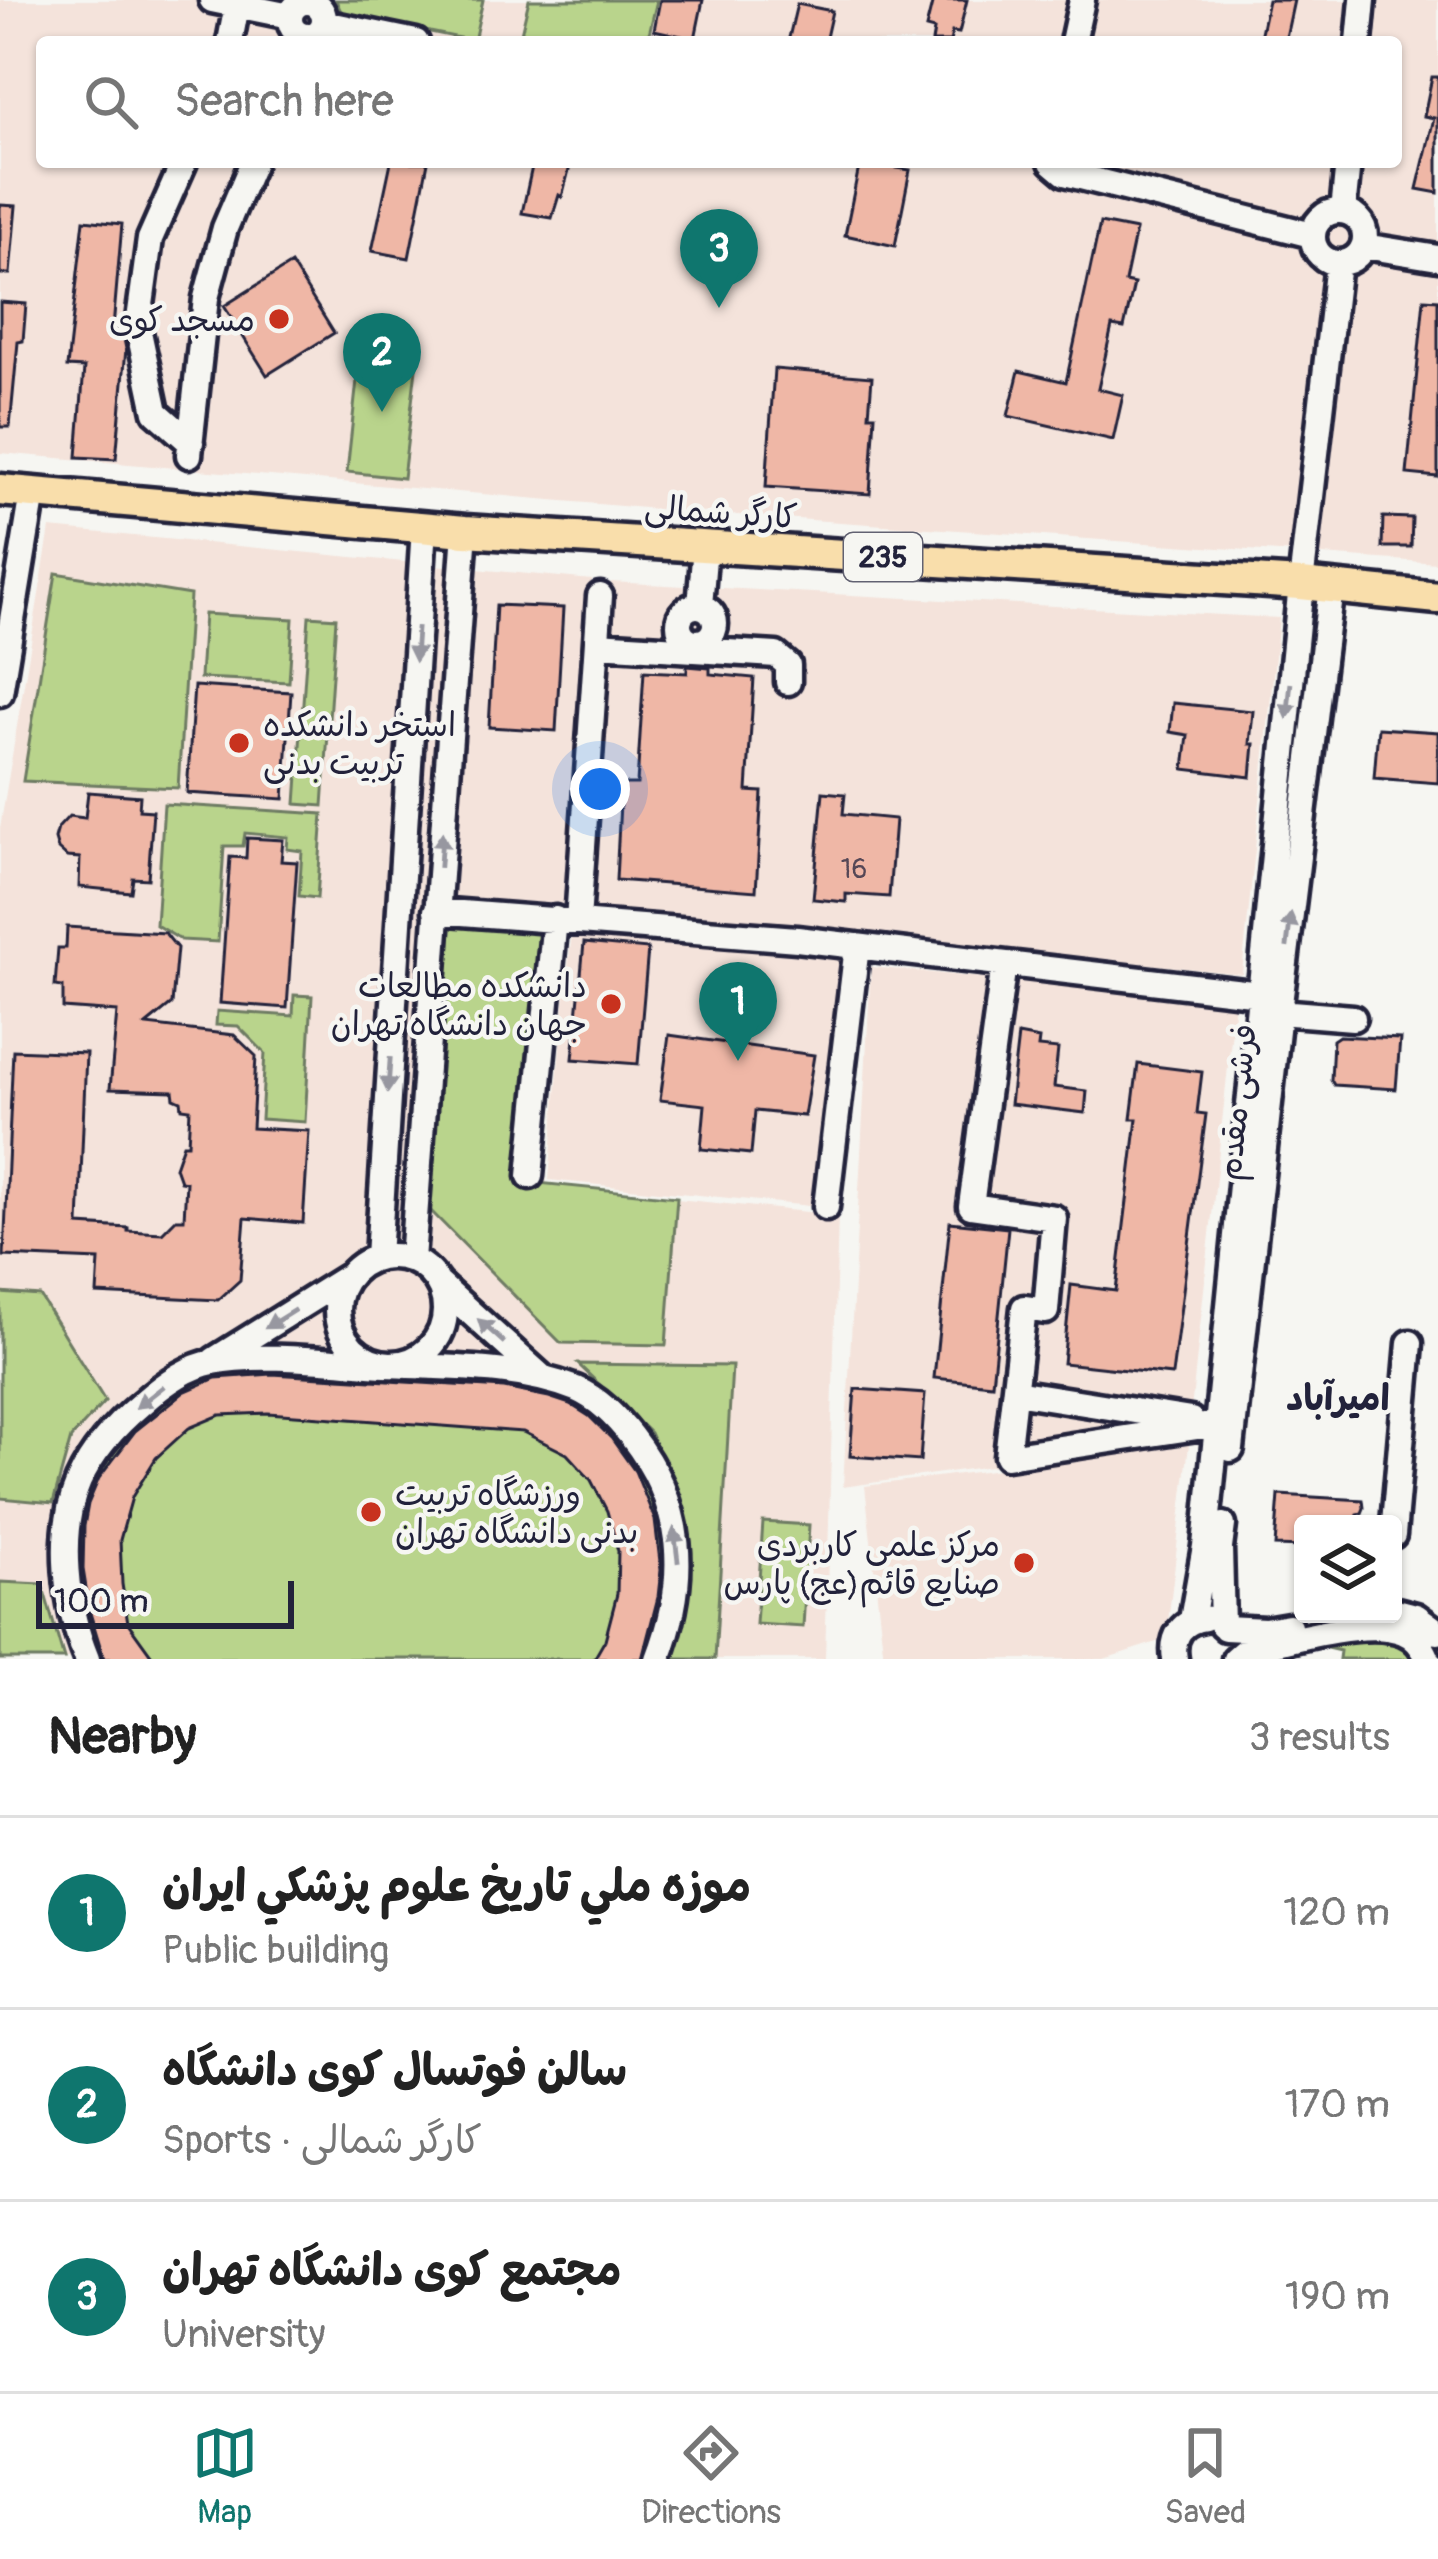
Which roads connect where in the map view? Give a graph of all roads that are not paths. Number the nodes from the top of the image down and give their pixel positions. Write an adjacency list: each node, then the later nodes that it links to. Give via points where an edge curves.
1 (1082, 0): 7 (street)
2 (1364, 0): 8 (street)
3 (225, 2): 4 (street); 5 (street)
4 (310, 20): 6 (street)
5 (229, 36)
6 (387, 36)
7 (1074, 36)
8 (1360, 36)
9 (181, 168): 10 (street, via 150,238 138,327 156,412 190,450 206,298)
10 (251, 168)
11 (1059, 168): 14 (street)
12 (1347, 168): 13 (street)
13 (1343, 211): 14 (street, via 1326,214); 15 (street, via 1359,220)
14 (1312, 235): 17 (street, via 1322,258)
15 (1364, 245): 16 (street); 17 (street)
16 (1438, 258)
17 (1338, 263): 23 (street)
18 (0, 490): 19 (main road, کارگر شمالی / 235)
19 (33, 494): 20 (main road, کارگر شمالی / 235); 29 (street)
20 (424, 527): 21 (main road, کارگر شمالی / 235); 30 (street, one-way to 30)
21 (465, 530): 22 (main road, کارگر شمالی / 235); 31 (street)
22 (705, 546): 23 (main road, کارگر شمالی / 235); 27 (street, via 700,606 680,622)
23 (1316, 586): 25 (main road, کارگر شمالی / 235); 38 (street, فرشی مقدم, one-way to 38); 39 (street, فرشی مقدم, one-way to 23)
24 (600, 596): 26 (street)
25 (1438, 598)
26 (597, 644): 27 (street); 33 (street)
27 (697, 646): 28 (street, via 776,655 788,665)
28 (788, 682)
29 (0, 692)
30 (410, 741): 31 (street); 35 (street)
31 (448, 743): 32 (street, one-way to 31)
32 (436, 910): 33 (street); 36 (street)
33 (567, 920): 34 (street); 41 (street)
34 (857, 946): 37 (street); 42 (street)
35 (397, 958): 36 (street); 43 (street, one-way to 43)
36 (433, 962): 44 (street)
37 (1004, 964): 38 (street); 51 (street, via 971,1206 1054,1218 1046,1311 1024,1308)
38 (1260, 994): 52 (street, فرشی مقدم)
39 (1280, 1012): 40 (street); 57 (street, فرشی مقدم, via 1220,1547)
40 (1354, 1018)
41 (530, 1176)
42 (826, 1207)
43 (378, 1257): 44 (street); 45 (street)
44 (412, 1260): 46 (street)
45 (349, 1275): 48 (street, one-way to 48); 49 (street, via 336,1307 345,1340 372,1362)
46 (438, 1284): 49 (street, via 445,1320 438,1338 410,1362); 50 (street, one-way to 46)
47 (1410, 1343): 53 (street)
48 (211, 1362): 49 (street); 60 (street, one-way to 60, via 130,1413 78,1482 65,1558)
49 (391, 1365): 50 (street)
50 (544, 1379): 61 (street, one-way to 50, via 679,1559 666,1494 608,1408)
51 (1015, 1392): 52 (street); 52 (street, via 1007,1456)
52 (1217, 1424): 55 (street, فرشی مقدم)
53 (1395, 1515)
54 (1402, 1612): 58 (street)
55 (1192, 1620): 57 (street); 59 (street, فرشی مقدم, via 1176,1636)
56 (1302, 1623): 57 (street)
57 (1224, 1626): 62 (street, فرشی مقدم)
58 (1438, 1632)
59 (1172, 1658)
60 (87, 1659)
61 (658, 1659)
62 (1233, 1659): 63 (street, via 1355,1628 1400,1631)
63 (1428, 1659)

